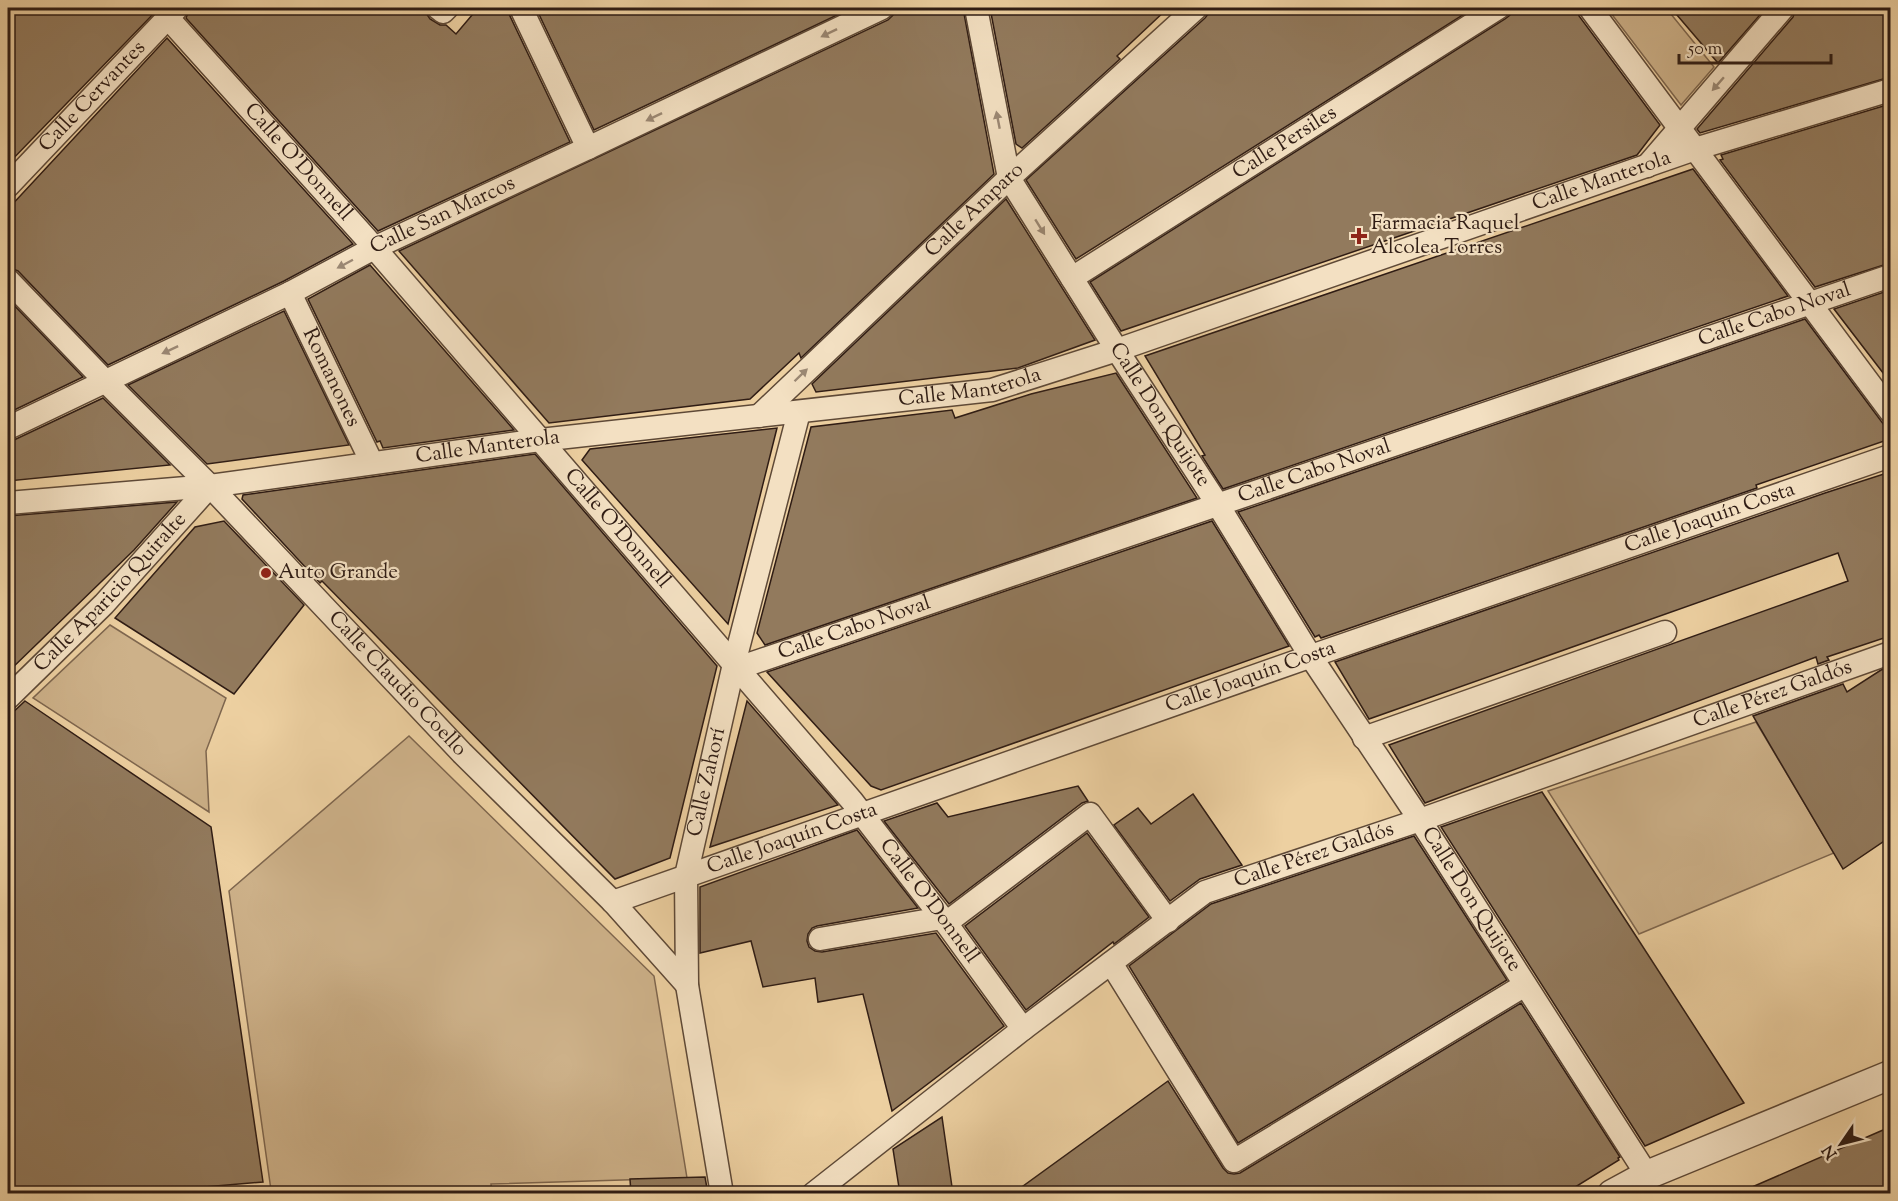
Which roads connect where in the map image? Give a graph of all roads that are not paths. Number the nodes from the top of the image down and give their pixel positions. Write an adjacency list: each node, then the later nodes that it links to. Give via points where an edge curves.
1 (438, 8): 2 (street, via 443,12)
2 (447, 8)
3 (520, 8): 13 (street)
4 (882, 8): 13 (street, Calle San Marcos, one-way to 13)
5 (976, 8): 16 (street, one-way to 5)
6 (1196, 8): 16 (street, Calle Amparo)
7 (1498, 8): 20 (street, Calle Persiles)
8 (1590, 8): 12 (street)
9 (1783, 8): 12 (street, one-way to 12)
10 (173, 13): 17 (street, Calle Cervantes); 18 (street, Calle O'Donnell)
11 (1890, 90): 14 (street, Calle Manterola)
12 (1679, 129): 14 (street); 15 (street)
13 (588, 148): 18 (street, Calle San Marcos)
14 (1695, 149): 15 (street, Calle Manterola); 23 (street)
15 (1647, 166): 24 (street, Calle Manterola)
16 (1009, 178): 20 (street, Calle Don Quijote, one-way to 20); 28 (street, Calle Amparo, one-way to 16)
17 (8, 186)
18 (374, 248): 22 (street, Calle San Marcos, one-way to 22); 30 (street, Calle O'Donnell)
19 (1890, 276): 23 (street, Calle Cabo Noval)
20 (1072, 278): 24 (street, Calle Don Quijote)
21 (8, 280): 25 (street, Calle Claudio Coello)
22 (290, 293): 25 (street, Calle San Marcos, one-way to 25); 32 (street, Romanones)
23 (1810, 303): 26 (street); 35 (street, Calle Cabo Noval)
24 (1117, 350): 27 (street, Calle Manterola, via 992,390); 35 (street, Calle Don Quijote)
25 (105, 381): 29 (street, Calle San Marcos); 33 (street, Calle Claudio Coello)
26 (1890, 411)
27 (799, 412): 28 (street, Calle Manterola); 39 (street, Calle Zahorí)
28 (759, 416): 30 (street, Calle Manterola)
29 (8, 428)
30 (540, 440): 32 (street, Calle Manterola); 39 (street, Calle O'Donnell)
31 (1890, 456): 38 (street, Calle Joaquín Costa)
32 (372, 463): 33 (street, Calle Manterola)
33 (210, 486): 34 (street, Calle Manterola); 40 (street, Calle Aparicio Quiralte, via 104,604); 45 (street, Calle Claudio Coello, via 462,753)
34 (8, 503)
35 (1218, 505): 38 (street, Calle Don Quijote); 39 (street, Calle Cabo Noval)
36 (1665, 632): 41 (street)
37 (1890, 653): 43 (street, Calle Pérez Galdós)
38 (1311, 657): 41 (street, Calle Don Quijote); 42 (street, Calle Joaquín Costa)
39 (736, 666): 42 (street, Calle O'Donnell); 44 (street, Calle Zahorí)
40 (8, 698)
41 (1364, 738): 43 (street, Calle Don Quijote)
42 (863, 814): 44 (street, Calle Joaquín Costa); 46 (street, Calle O'Donnell)
43 (1420, 820): 47 (street, Calle Pérez Galdós, via 1205,891); 51 (street, Calle Don Quijote)
44 (686, 876): 45 (street, Calle Joaquín Costa); 50 (street, Calle Zahorí)
45 (613, 902): 50 (street, Calle Claudio Coello)
46 (944, 920): 47 (street, via 1090,814); 48 (street); 52 (street, Calle O'Donnell)
47 (1168, 921): 49 (street, Calle Pérez Galdós)
48 (820, 939)
49 (1111, 963): 51 (street, Calle Don Quijote, via 1234,1161); 52 (street, Calle Pérez Galdós)
50 (687, 985): 56 (street, Calle Zahorí)
51 (1525, 985): 54 (street, Calle Don Quijote)
52 (1023, 1029): 57 (street, Calle Pérez Galdós)
53 (1890, 1075): 54 (street)
54 (1647, 1175): 55 (street)
55 (1615, 1193)
56 (722, 1194)
57 (813, 1194)

